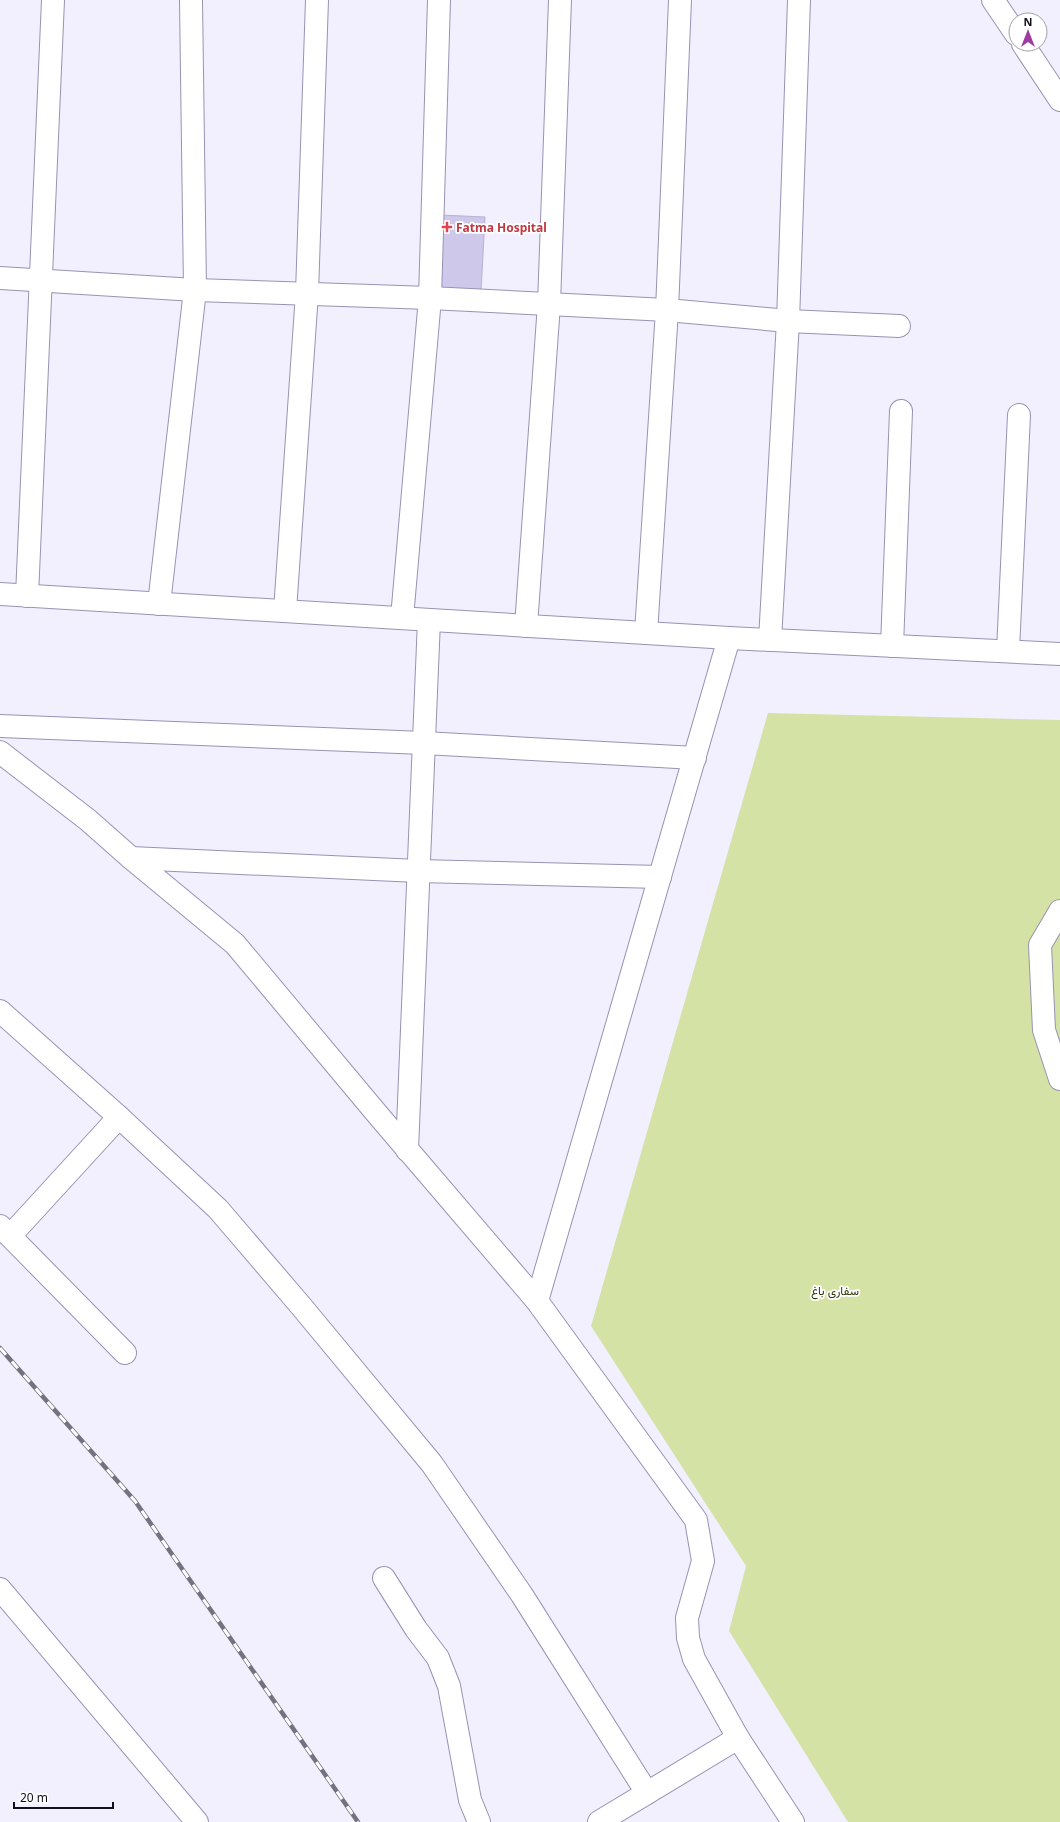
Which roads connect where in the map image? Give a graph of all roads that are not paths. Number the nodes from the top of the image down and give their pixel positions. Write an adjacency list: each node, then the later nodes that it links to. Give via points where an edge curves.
1 (53, 0): 13 (street)
2 (191, 0): 14 (street)
3 (317, 0): 15 (street)
4 (439, 0): 16 (street)
5 (560, 0): 17 (street)
6 (680, 0): 18 (street)
7 (799, 0): 19 (street)
8 (993, 0): 9 (street)
9 (1008, 22)
10 (1027, 52): 11 (street)
11 (1060, 100)
12 (0, 278): 13 (street)
13 (41, 280): 14 (street); 24 (street)
14 (195, 290): 15 (street); 25 (street)
15 (307, 294): 16 (street); 26 (street)
16 (430, 298): 17 (street); 27 (street)
17 (549, 304): 18 (street); 29 (street)
18 (667, 310): 19 (street); 30 (street)
19 (788, 321): 20 (street); 32 (street)
20 (899, 326)
21 (901, 411): 33 (street)
22 (1019, 415): 34 (street)
23 (0, 594): 24 (street)
24 (27, 596): 25 (street)
25 (159, 604): 26 (street)
26 (285, 611): 27 (street)
27 (402, 618): 28 (street)
28 (429, 620): 29 (street); 37 (street)
29 (526, 626): 30 (street)
30 (646, 633): 31 (street)
31 (729, 638): 32 (street); 39 (street)
32 (770, 640): 33 (street)
33 (892, 646): 34 (street)
34 (1008, 652): 35 (street)
35 (1060, 654)
36 (0, 726): 37 (street)
37 (424, 744): 39 (street); 41 (street)
38 (0, 752): 40 (street, via 88,820)
39 (695, 758): 42 (street)
40 (131, 858): 41 (street); 47 (street, via 235,944)
41 (418, 871): 42 (street); 47 (street)
42 (660, 877): 49 (street)
43 (1060, 911): 45 (street, via 1040,944 1044,1030)
44 (0, 1011): 46 (street)
45 (1060, 1079)
46 (119, 1117): 48 (street); 54 (street, via 218,1210 432,1464 522,1595)
47 (407, 1150): 49 (street)
48 (5, 1231): 50 (street)
49 (537, 1301): 53 (street, via 696,1520 703,1561 687,1618 688,1638 694,1659)
50 (125, 1353)
51 (384, 1578): 56 (street, via 416,1629 438,1658 449,1686 470,1800)
52 (0, 1589): 55 (street)
53 (738, 1738): 54 (street); 58 (street)
54 (646, 1793): 57 (street)
55 (198, 1822)
56 (479, 1822)
57 (599, 1822)
58 (793, 1822)

